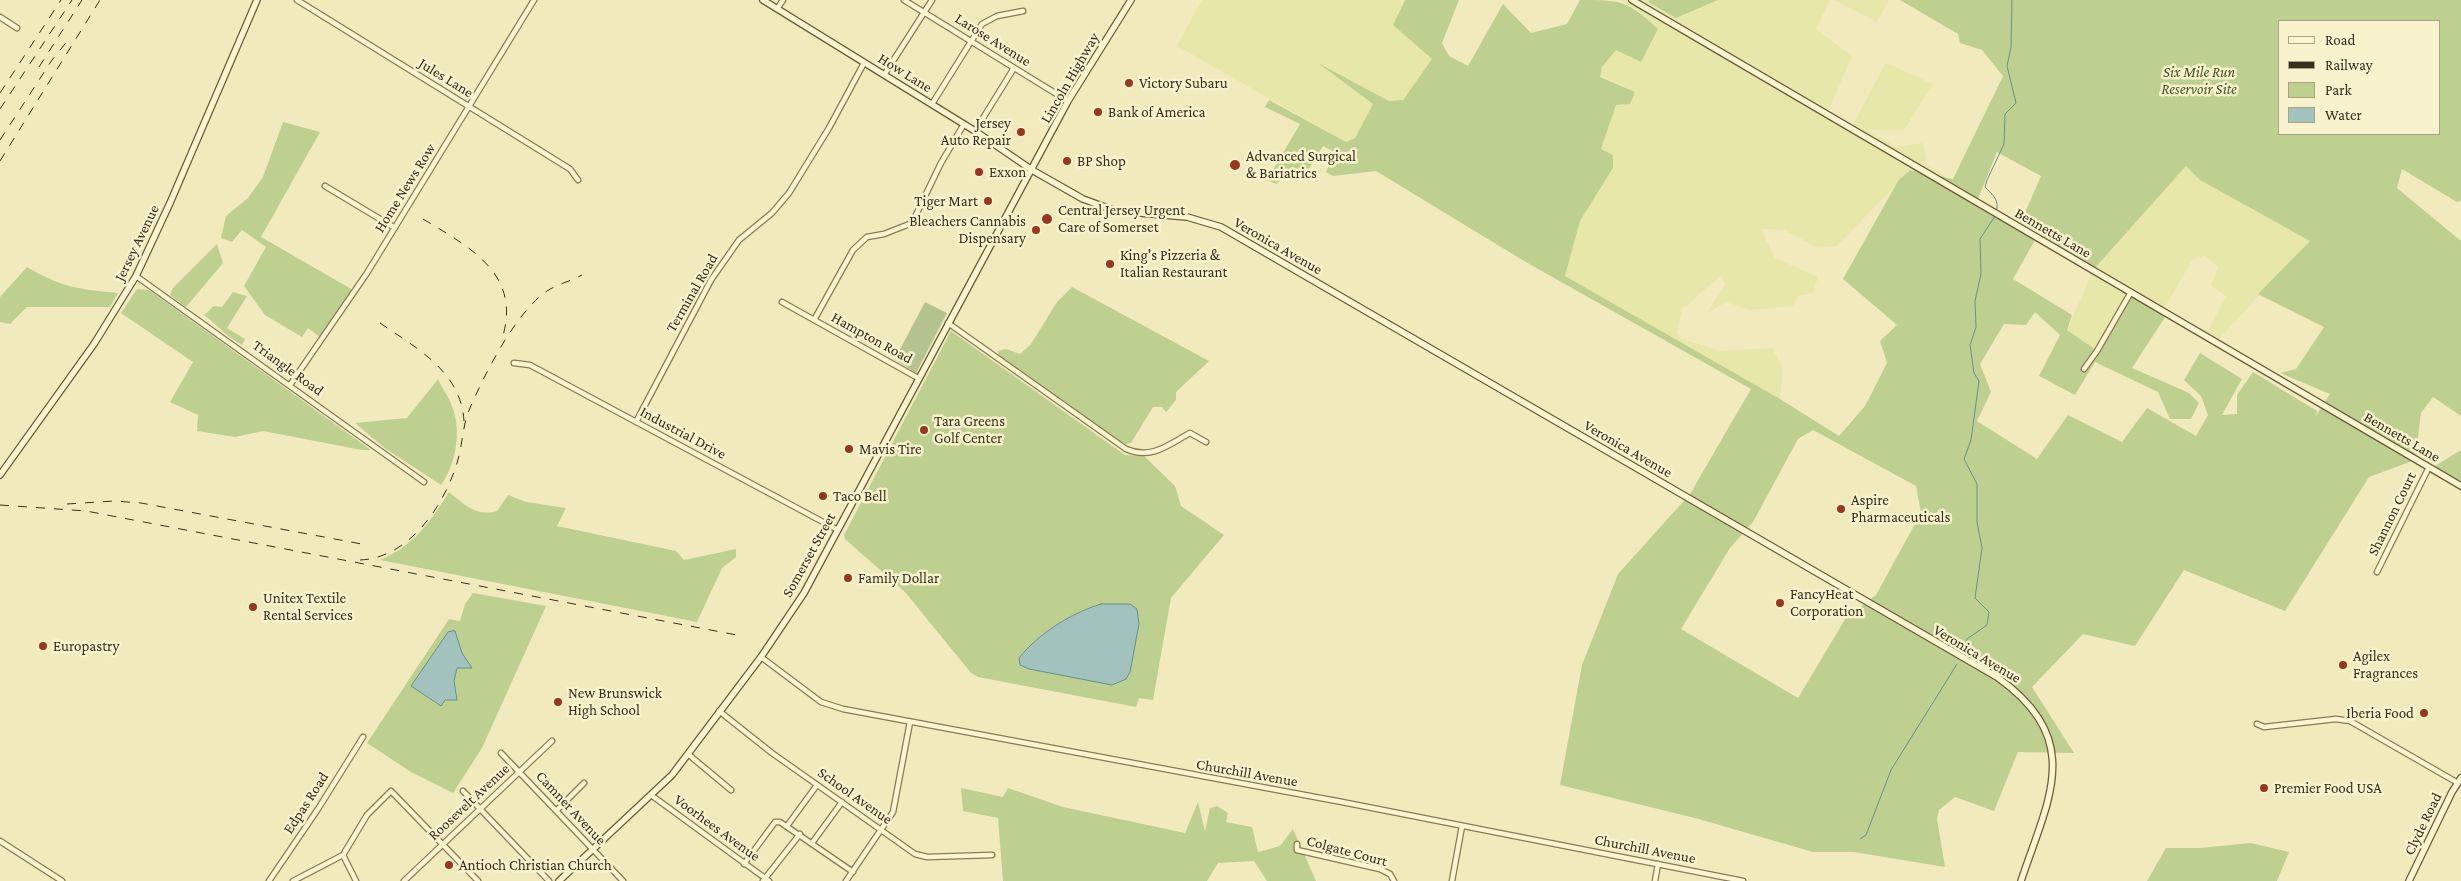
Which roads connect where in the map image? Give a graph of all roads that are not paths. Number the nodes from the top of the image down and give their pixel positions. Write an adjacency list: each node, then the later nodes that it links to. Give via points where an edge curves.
1 (257, 0): 28 (street, Jersey Avenue)
2 (297, 0): 21 (street, Jules Lane)
3 (534, 0): 21 (street, Home News Row)
4 (763, 0): 10 (street, How Lane)
5 (783, 0): 10 (street)
6 (904, 0): 12 (street, Larose Avenue)
7 (932, 0): 12 (street)
8 (1131, 0): 19 (street, Lincoln Highway)
9 (1632, 0): 29 (street, Bennetts Lane)
10 (777, 9): 16 (street, How Lane)
11 (1022, 11): 15 (street, via 984,22)
12 (924, 12): 15 (street, Larose Avenue); 18 (street)
13 (0, 17): 14 (street)
14 (17, 28)
15 (971, 41): 17 (street, Larose Avenue); 20 (street)
16 (864, 63): 18 (street, How Lane); 37 (street, Terminal Road, via 789,193 772,213 739,240 711,280)
17 (1014, 68): 19 (street, Larose Avenue); 23 (street)
18 (884, 75): 20 (street, How Lane)
19 (1068, 101): 24 (street, Lincoln Highway)
20 (932, 104): 22 (street, How Lane)
21 (469, 107): 25 (street, Jules Lane, via 570,169); 27 (street, Home News Row)
22 (964, 124): 23 (street, How Lane); 31 (street, Hampton Road, via 912,223 867,237 853,250)
23 (975, 131): 24 (street, How Lane)
24 (1032, 170): 32 (street, Somerset Street); 92 (street, Veronica Avenue, via 1107,209 1187,218 1221,227 1997,677 2016,691 2039,717 2051,746 2054,767 2050,794)
25 (578, 180)
26 (326, 186): 27 (street)
27 (395, 228): 36 (street, Home News Row)
28 (136, 276): 36 (street, Triangle Road); 40 (street, Jersey Avenue, via 94,344)
29 (2131, 292): 34 (street); 39 (street, Bennetts Lane)
30 (782, 302): 31 (street, Hampton Road)
31 (814, 320): 35 (street, Hampton Road)
32 (948, 323): 35 (street, Somerset Street); 38 (street, via 1126,449 1154,453 1190,433)
33 (514, 363): 37 (street, Industrial Drive, via 530,365)
34 (2084, 368)
35 (918, 378): 43 (street, Somerset Street)
36 (290, 386): 41 (street, Triangle Road)
37 (636, 422): 43 (street, Industrial Drive)
38 (1206, 442)
39 (2429, 467): 42 (street, Bennetts Lane); 44 (street, Shannon Court)
40 (0, 475)
41 (424, 482)
42 (2461, 486)
43 (838, 530): 45 (street, Somerset Street, via 804,593)
44 (2377, 572)
45 (761, 657): 46 (street, Somerset Street); 47 (street, Churchill Avenue, via 830,706)
46 (719, 710): 52 (street, Somerset Street); 56 (street, School Avenue)
47 (910, 722): 64 (street, Churchill Avenue); 65 (street, via 897,799)
48 (2257, 724): 54 (street, via 2264,727 2336,718 2350,721)
49 (363, 737): 79 (street, Edpas Road)
50 (552, 741): 53 (street, Roosevelt Avenue)
51 (501, 753): 53 (street, Camner Avenue)
52 (689, 754): 57 (street); 59 (street, Somerset Street)
53 (520, 772): 61 (street, Roosevelt Avenue); 62 (street, Camner Avenue)
54 (2460, 780): 93 (street, Clyde Road)
55 (584, 783): 62 (street)
56 (816, 785): 60 (street, School Avenue); 63 (street)
57 (731, 790)
58 (463, 791): 61 (street)
59 (651, 795): 71 (street, Somerset Street); 74 (street, Voorhees Avenue)
60 (842, 802): 65 (street, School Avenue); 68 (street)
61 (480, 809): 70 (street, Roosevelt Avenue); 84 (street)
62 (557, 810): 71 (street, Camner Avenue)
63 (787, 826): 66 (street); 74 (street, via 775,822)
64 (1462, 826): 75 (street, Churchill Avenue); 89 (street)
65 (882, 830): 73 (street, School Avenue, via 915,854 927,857); 76 (street)
66 (800, 834): 68 (street); 77 (street)
67 (0, 842): 78 (street)
68 (812, 843): 76 (street)
69 (1296, 844): 88 (street, Colgate Court, via 1297,850 1380,869 1390,874)
70 (442, 845): 72 (street, via 391,791 366,815); 82 (street, Roosevelt Avenue); 83 (street)
71 (593, 850): 85 (street, Somerset Street); 86 (street, Camner Avenue)
72 (343, 855): 80 (street); 81 (street)
73 (992, 855)
74 (744, 864): 77 (street, Voorhees Avenue)
75 (1658, 864): 90 (street); 91 (street, Churchill Avenue)
76 (852, 872): 87 (street)
77 (766, 880)
78 (62, 881)
79 (269, 881)
80 (293, 881)
81 (356, 881)
82 (404, 881)
83 (478, 881)
84 (549, 881)
85 (559, 881)
86 (622, 881)
87 (846, 881)
88 (1394, 881)
89 (1452, 881)
90 (1655, 881)
91 (1743, 881)
92 (2020, 881)
93 (2410, 881)

